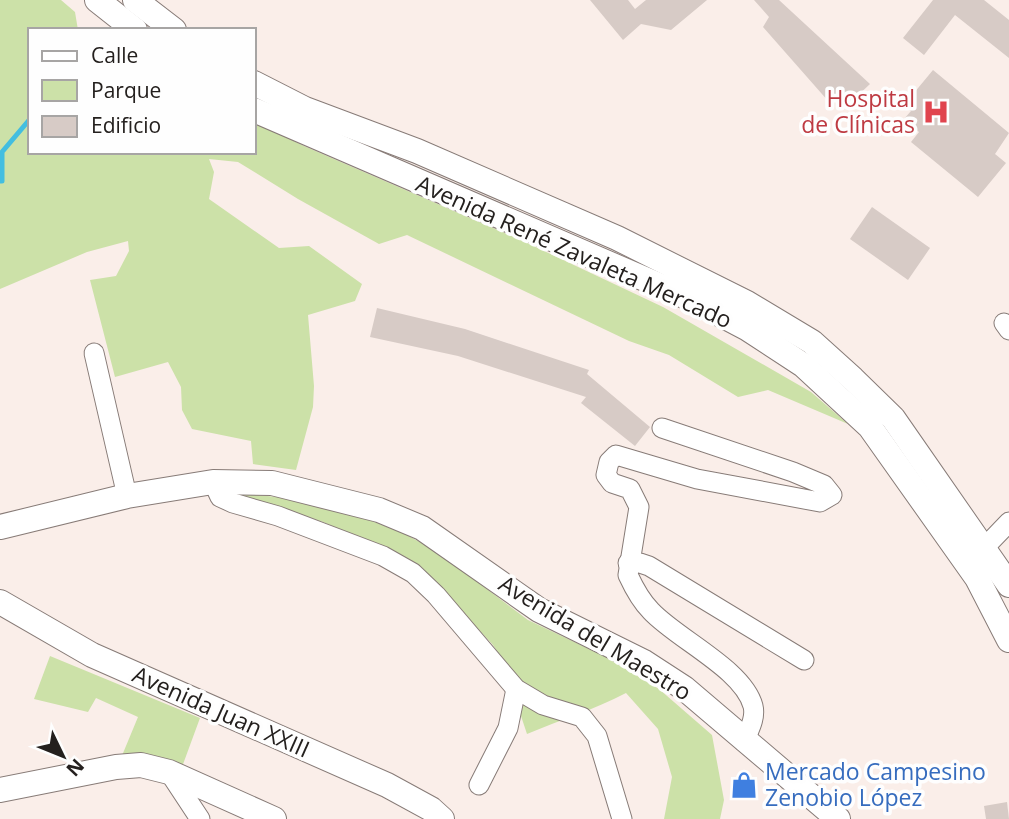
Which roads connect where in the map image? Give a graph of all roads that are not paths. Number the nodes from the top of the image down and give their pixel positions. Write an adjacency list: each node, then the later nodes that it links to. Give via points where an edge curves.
1 (97, 0): 3 (main road)
2 (135, 0): 4 (main road)
3 (132, 28)
4 (171, 28)
5 (256, 84): 13 (main road, Avenida René Zavaleta Mercado, via 305,109 417,151 617,238 747,303 812,342 893,418)
6 (256, 111): 17 (main road, Avenida René Zavaleta Mercado, via 691,299 748,328 803,365 885,445 977,578)
7 (94, 353): 10 (street)
8 (662, 428): 14 (street, via 793,472 824,485 832,495 820,502 697,479 617,455 609,462 606,475 612,483 630,489 639,507)
9 (213, 482): 10 (main road, Avenida del Maestro); 19 (street, via 220,497 233,503 383,556 413,573); 20 (main road, Avenida del Maestro, via 272,483 379,510 422,528 539,610 644,662 684,688)
10 (127, 496): 12 (main road, Avenida del Maestro)
11 (1009, 522): 13 (street)
12 (0, 527)
13 (984, 548): 15 (main road, Avenida René Zavaleta Mercado)
14 (628, 563): 18 (street, via 662,573); 20 (street, via 628,575 649,610 721,666 749,696 754,716)
15 (1009, 585)
16 (0, 602): 26 (main road, Avenida Juan XXIII, via 92,655 387,785)
17 (1009, 640)
18 (804, 660)
19 (516, 689): 22 (street, via 508,728); 27 (street, via 543,705 582,717 597,736)
20 (744, 742): 28 (main road, Avenida del Maestro)
21 (169, 772): 23 (main road, via 141,765 116,767); 24 (street); 25 (main road)
22 (479, 785)
23 (0, 790)
24 (200, 819)
25 (274, 819)
26 (442, 819)
27 (622, 819)
28 (838, 819)

